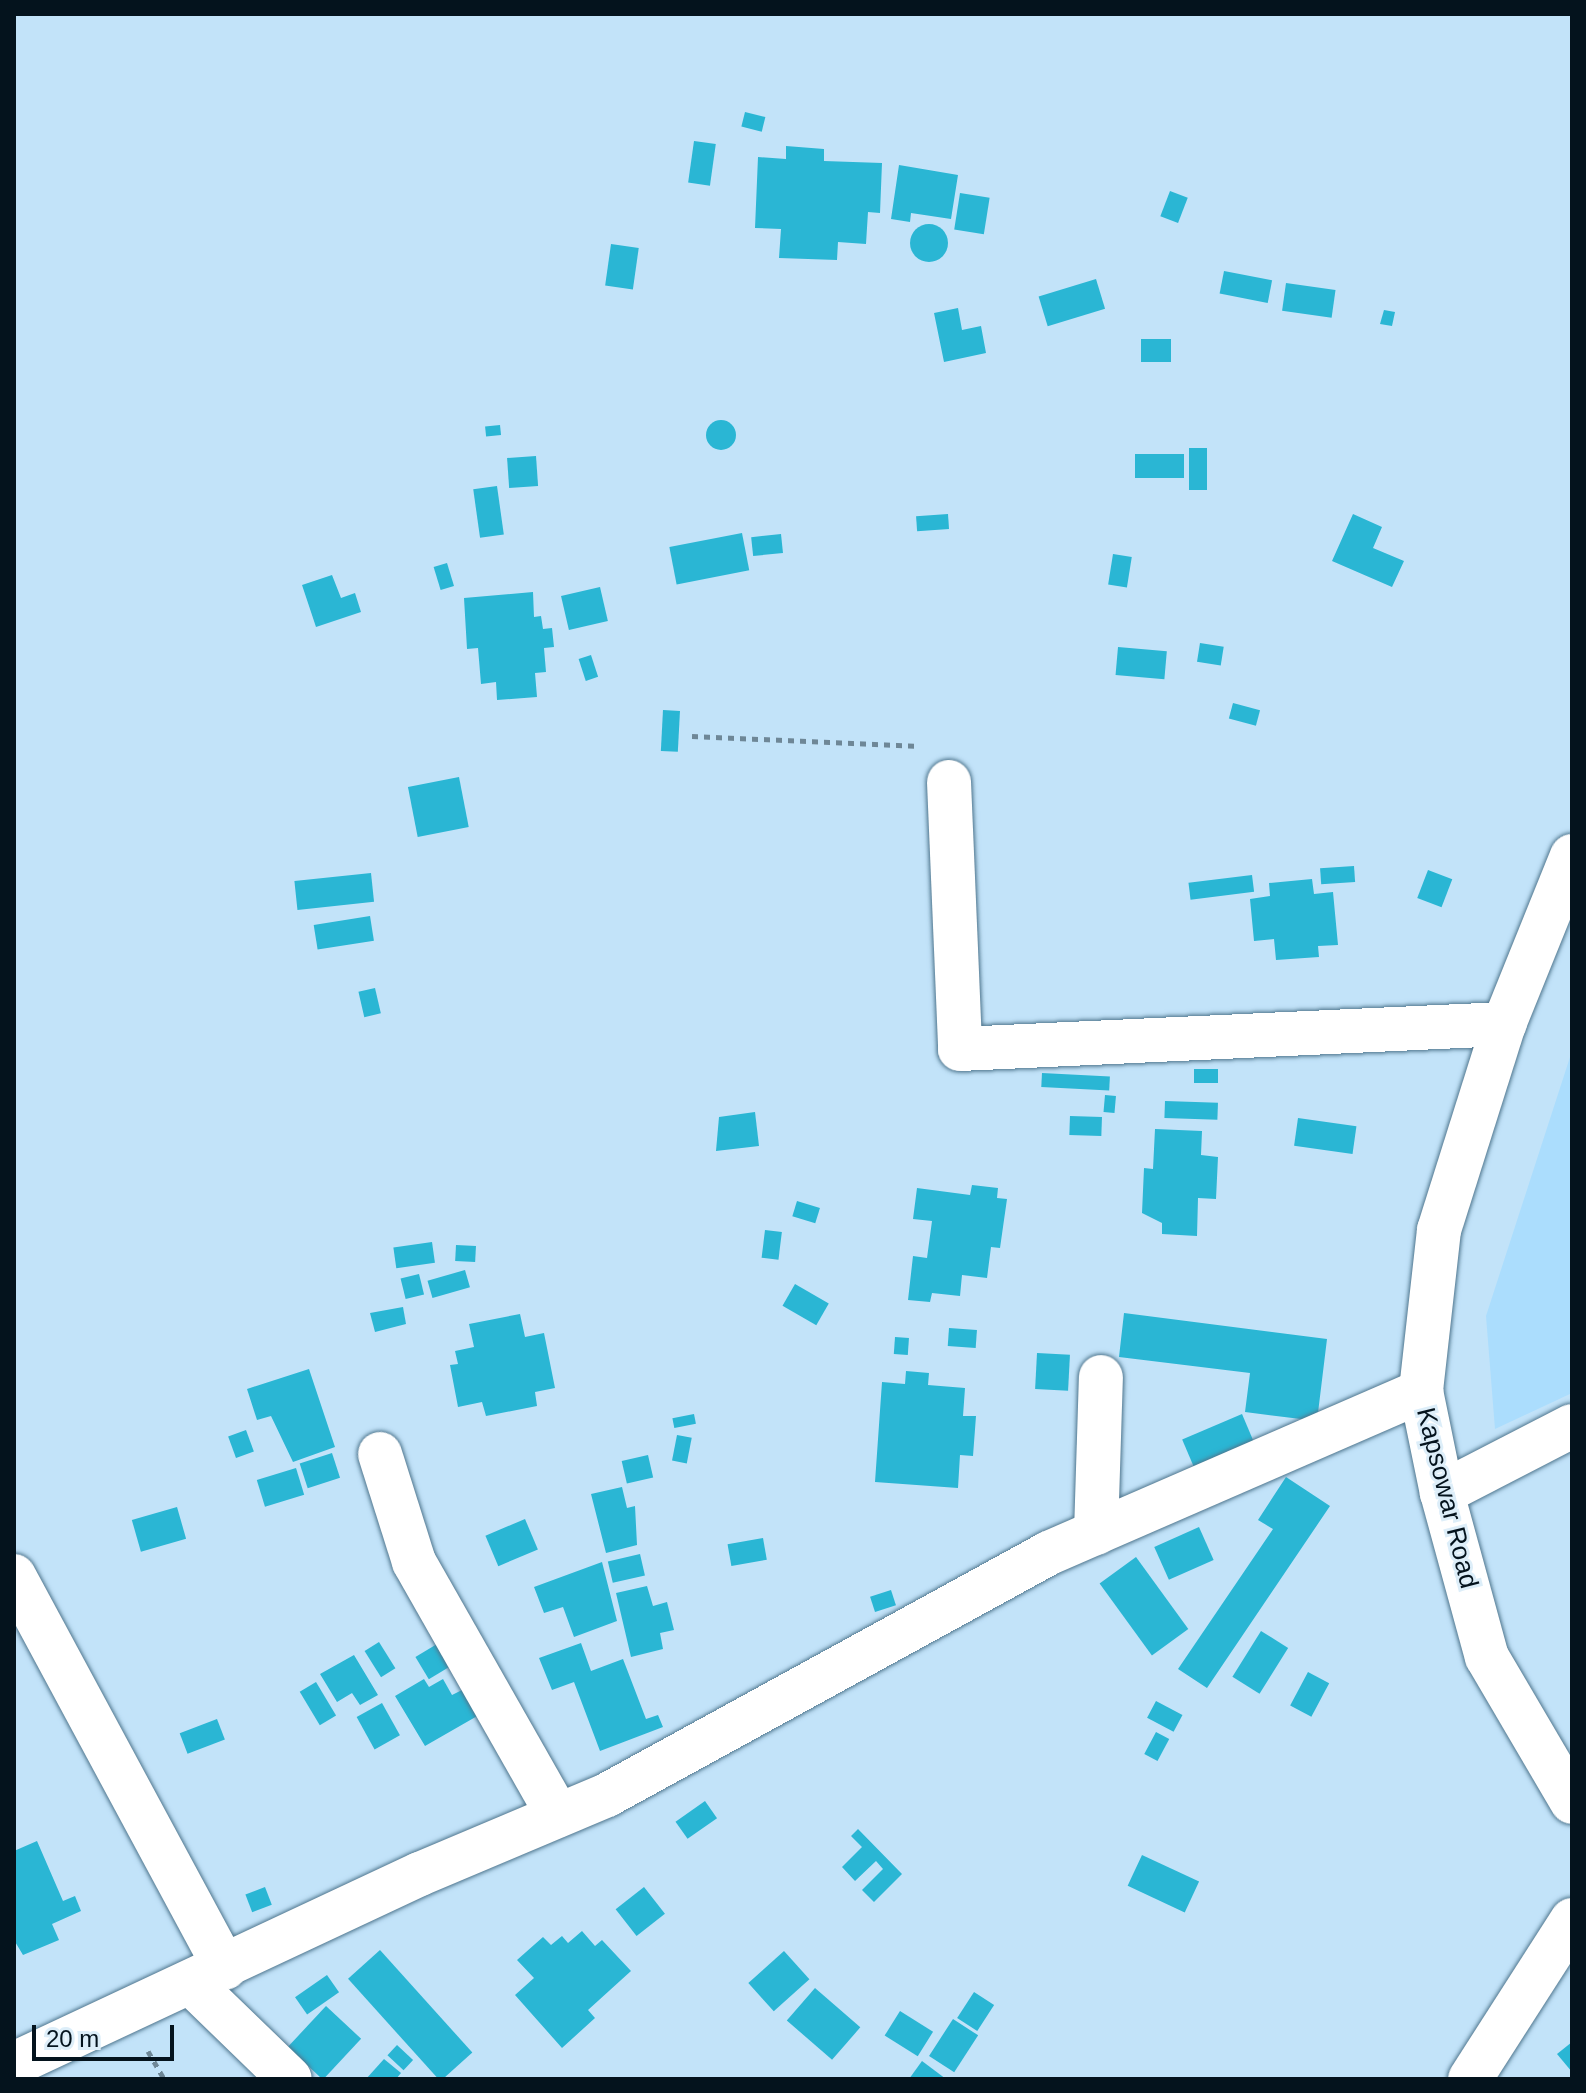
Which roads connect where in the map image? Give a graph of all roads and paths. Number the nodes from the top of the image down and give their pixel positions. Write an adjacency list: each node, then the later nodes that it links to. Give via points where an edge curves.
1 (692, 736): 2 (path, via 929,747)
2 (949, 782): 4 (street, via 960,1049)
3 (1572, 856): 4 (street, Kapsowar Road)
4 (1504, 1024): 6 (street, Kapsowar Road, via 1439,1230)
5 (1101, 1377): 10 (street)
6 (1421, 1391): 9 (street, Kapsowar Road); 10 (street)
7 (1572, 1426): 9 (street)
8 (380, 1454): 13 (street, via 414,1562)
9 (1442, 1493): 12 (street, Kapsowar Road, via 1487,1657)
10 (1096, 1533): 13 (street)
11 (14, 1576): 15 (street)
12 (1572, 1802)
13 (558, 1815): 15 (street)
14 (1572, 1920): 18 (street)
15 (208, 1976): 16 (street); 17 (street)
16 (14, 2064)
17 (290, 2079)
18 (1470, 2079)

